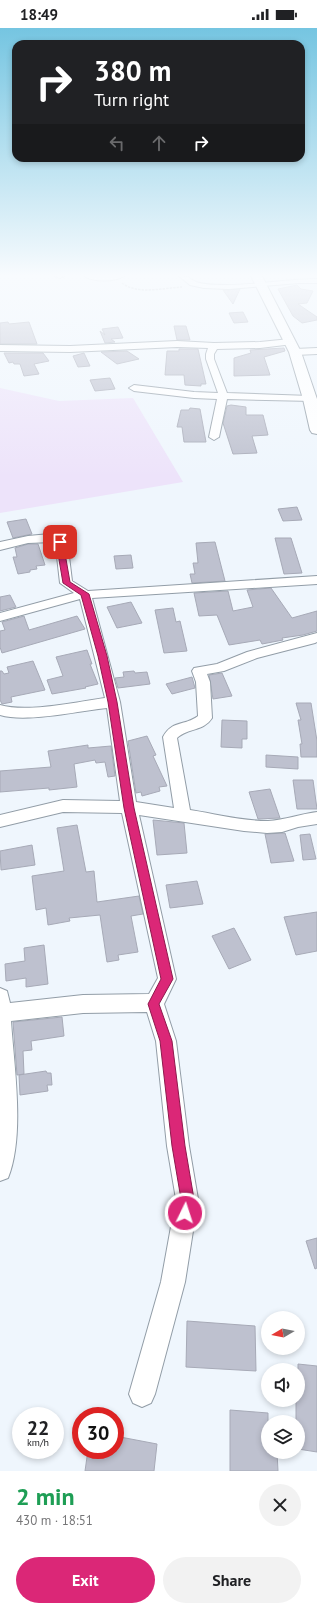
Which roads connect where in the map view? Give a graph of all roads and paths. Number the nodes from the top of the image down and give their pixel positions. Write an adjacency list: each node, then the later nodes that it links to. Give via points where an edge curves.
1 (291, 343): 3 (street)
2 (214, 346): 3 (street); 4 (street, via 177,344 70,349); 7 (street, via 210,359)
3 (293, 347): 5 (street); 8 (street)
4 (0, 348)
5 (317, 350)
6 (134, 388): 7 (street, via 194,395)
7 (223, 395): 8 (street); 10 (street)
8 (310, 399): 9 (street)
9 (316, 424)
10 (214, 437)
11 (0, 546): 13 (street, via 44,538 57,539 62,548 66,583)
12 (317, 580): 13 (street)
13 (85, 594): 14 (street, via 16,614); 16 (street)
14 (0, 616)
15 (317, 637): 19 (street, via 252,655 219,668 199,671 203,682 206,718 198,724 175,730 170,737)
16 (113, 702): 17 (street, via 25,713); 18 (street)
17 (0, 710)
18 (129, 808): 19 (street); 21 (street, via 63,806); 22 (street, via 167,979)
19 (183, 815): 20 (street, via 267,827)
20 (317, 818)
21 (0, 821)
22 (154, 1004): 23 (street); 25 (street, via 166,1041 187,1199 173,1282)
23 (0, 1008): 24 (street, via 7,1127)
24 (0, 1170)
25 (142, 1394)

